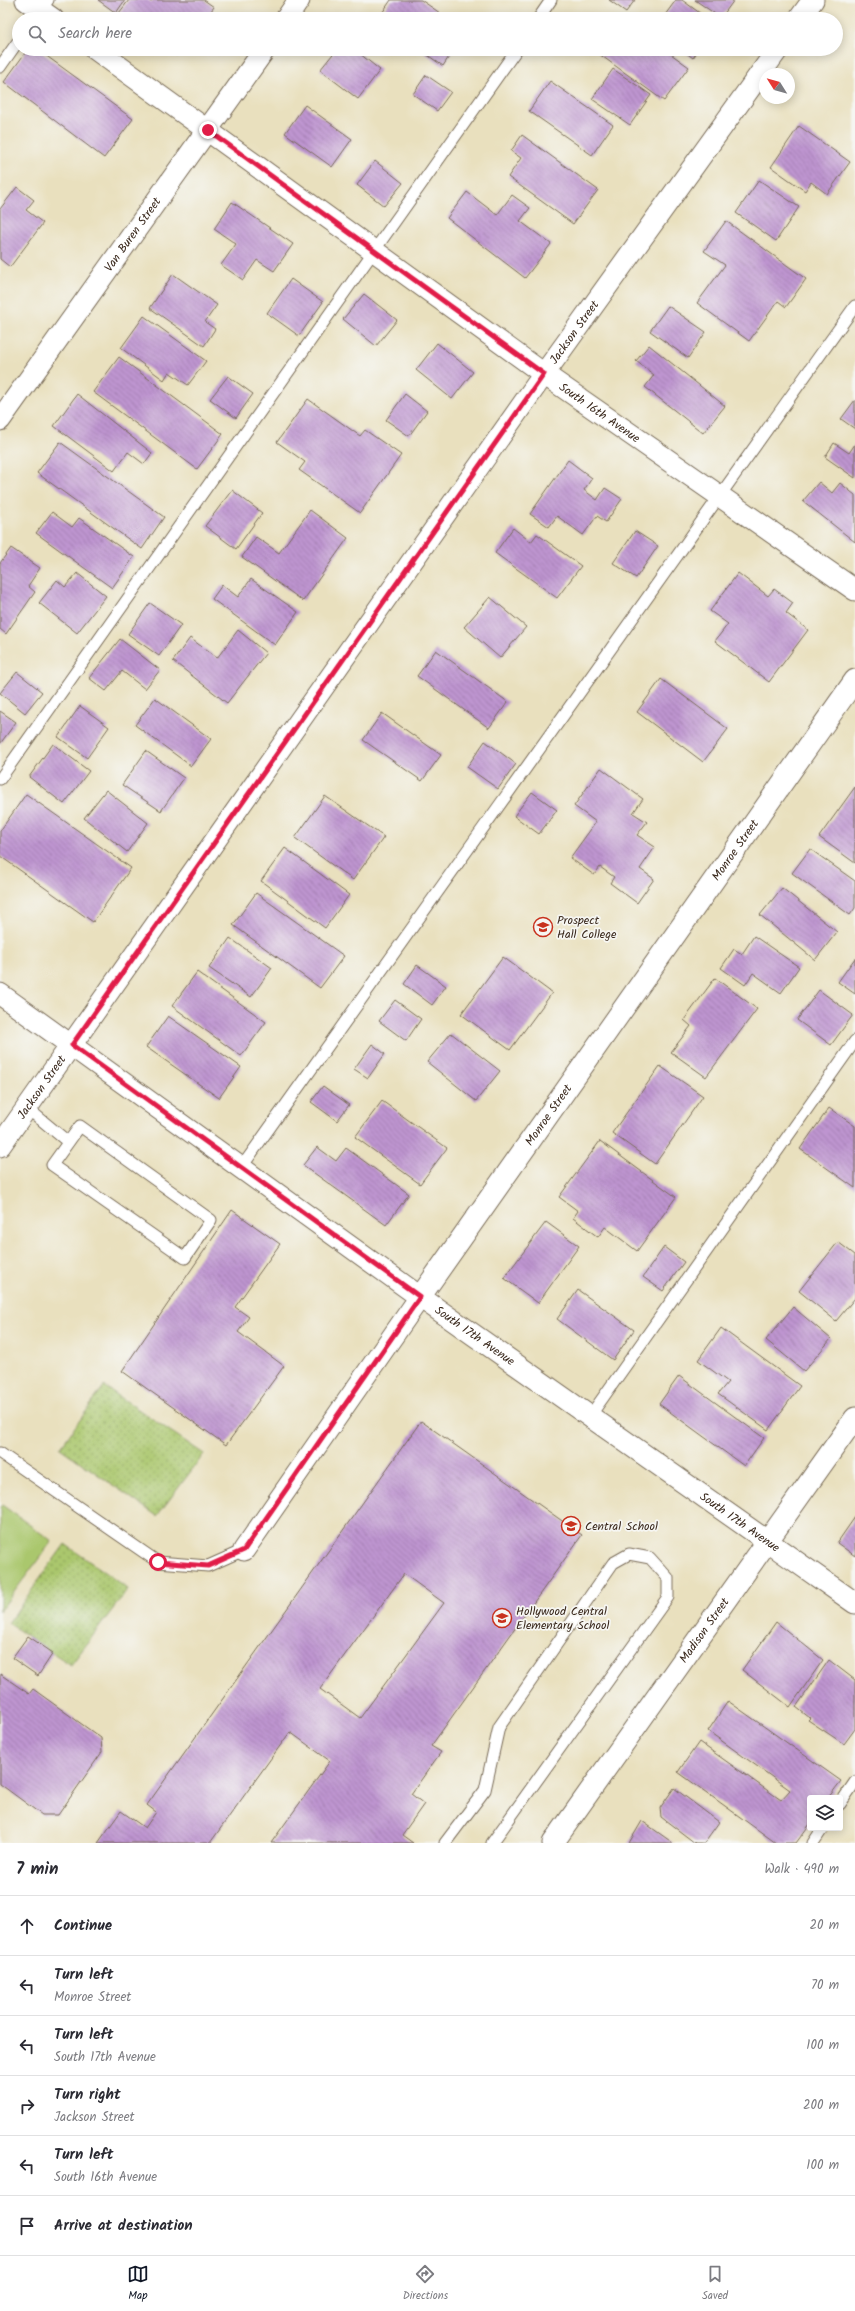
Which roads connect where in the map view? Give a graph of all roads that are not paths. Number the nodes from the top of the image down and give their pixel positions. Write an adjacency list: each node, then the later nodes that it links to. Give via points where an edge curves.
1 (299, 0): 4 (street)
2 (551, 0): 5 (lane)
3 (813, 0): 6 (street)
4 (291, 12)
5 (543, 12)
6 (804, 12)
7 (12, 50): 12 (lane)
8 (105, 56): 13 (street, South 16th Avenue)
9 (260, 56): 13 (street, Van Buren Street)
10 (511, 56): 14 (lane)
11 (773, 56): 16 (street, Jackson Street)
12 (0, 67)
13 (208, 130): 14 (street, South 16th Avenue); 17 (street, Van Buren Street)
14 (374, 251): 16 (street, South 16th Avenue); 21 (lane)
15 (855, 306): 18 (lane)
16 (544, 374): 18 (street, South 16th Avenue); 24 (street, Jackson Street)
17 (0, 420)
18 (720, 496): 19 (street, South 16th Avenue); 28 (lane)
19 (855, 590)
20 (855, 680): 29 (street, Monroe Street)
21 (0, 779)
22 (0, 994): 24 (street, South 17th Avenue)
23 (855, 1041): 30 (lane)
24 (72, 1045): 25 (street, Jackson Street); 28 (street, South 17th Avenue)
25 (27, 1108): 26 (lane); 27 (street, Jackson Street)
26 (68, 1142): 26 (lane, via 52,1165 185,1258 211,1220 80,1126)
27 (0, 1146)
28 (241, 1168): 29 (street, South 17th Avenue)
29 (420, 1297): 30 (street, South 17th Avenue); 34 (street, Monroe Street)
30 (590, 1416): 33 (street, South 17th Avenue)
31 (855, 1418): 33 (street, Madison Street)
32 (0, 1453): 34 (lane, via 158,1562 208,1566)
33 (768, 1541): 35 (street, South 17th Avenue); 41 (street, Madison Street)
34 (244, 1550)
35 (855, 1603)
36 (855, 1782): 37 (lane)
37 (843, 1800)
38 (821, 1831): 42 (lane)
39 (444, 1843): 40 (lane, via 485,1790 499,1727 614,1563 629,1554 650,1558 668,1578 668,1597)
40 (492, 1843)
41 (553, 1843)
42 (813, 1843)

